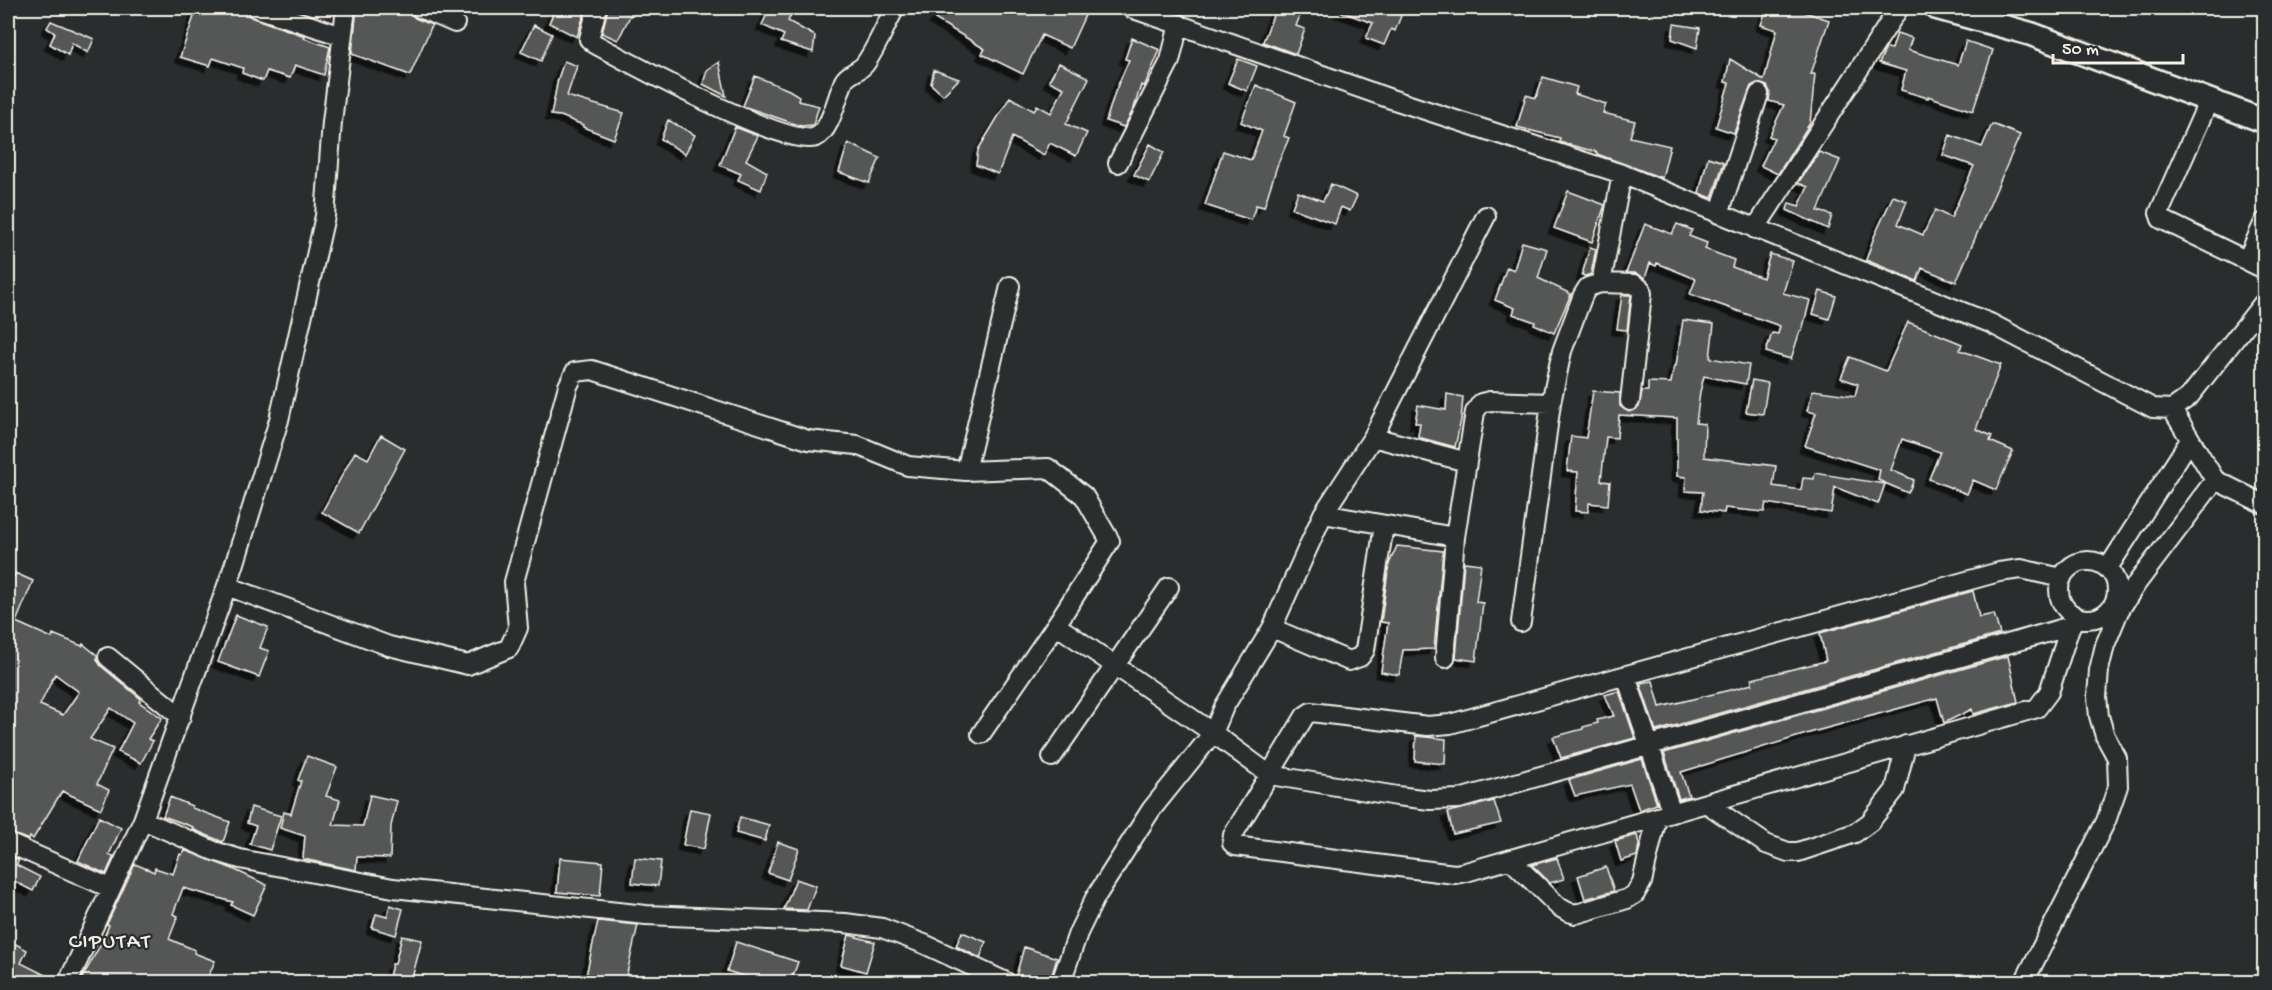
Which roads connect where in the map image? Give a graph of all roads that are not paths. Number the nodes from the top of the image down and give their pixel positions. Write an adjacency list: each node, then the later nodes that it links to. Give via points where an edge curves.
1 (256, 8): 11 (street)
2 (346, 8): 11 (street)
3 (420, 8): 9 (street)
4 (597, 8): 5 (street, via 589,34 591,42 704,99 804,139 817,137 827,127 845,80 863,66)
5 (895, 8)
6 (1131, 8): 10 (street)
7 (1899, 8): 20 (street)
8 (1937, 8): 13 (main road, via 2031,34)
9 (455, 23)
10 (1179, 24): 15 (street, via 1170,61); 16 (street, via 1391,99)
11 (342, 36): 40 (street, via 325,216 279,420)
12 (1759, 94): 17 (street)
13 (2209, 100): 14 (main road); 21 (street, via 2159,213 2161,219)
14 (2265, 121)
15 (1118, 163)
16 (1622, 174): 17 (street); 23 (street)
17 (1719, 214): 20 (street)
18 (1486, 216): 29 (street)
19 (2265, 222): 21 (street)
20 (1755, 229): 28 (street, via 1990,323 2145,405)
21 (2247, 260): 22 (street)
22 (2265, 269)
23 (1601, 283): 26 (street, via 1634,284 1641,289); 27 (street, via 1588,287 1583,295 1563,351)
24 (1010, 286): 32 (street)
25 (2265, 302): 28 (street, via 2189,397)
26 (1630, 401)
27 (1551, 403): 31 (street, via 1480,403 1475,411); 43 (street)
28 (2172, 410): 30 (street)
29 (1373, 437): 31 (street); 35 (street)
30 (2190, 440): 33 (street); 38 (street)
31 (1467, 462): 37 (street)
32 (966, 471): 40 (street, via 908,466 857,445 808,440 592,369 575,372 568,386 514,582 518,628 509,648 468,665 389,646); 44 (street, via 1048,468 1084,496 1110,541)
33 (2215, 480): 34 (street); 66 (street, via 2137,583 2105,645 2097,697 2105,736 2117,758 2118,786 2106,821)
34 (2265, 504)
35 (1323, 514): 36 (street); 45 (street)
36 (1384, 525): 37 (street); 45 (street, via 1365,650 1360,657 1348,661)
37 (1455, 537): 47 (street)
38 (2108, 568): 39 (street, via 2087,560 2066,570); 42 (street, via 2118,588 2111,609 2101,616)
39 (2062, 578): 42 (street, via 2059,591); 49 (street, via 2021,569 1999,572)
40 (226, 586): 50 (street)
41 (1168, 587): 48 (street)
42 (2073, 620): 53 (street); 54 (street, via 2049,692 2037,708)
43 (1521, 622)
44 (1056, 625): 48 (street); 52 (street)
45 (1272, 628): 51 (street, via 1224,707)
46 (108, 657): 50 (street)
47 (1445, 658)
48 (1115, 666): 51 (street); 55 (street)
49 (1626, 676): 53 (street); 56 (street, via 1441,725 1311,712)
50 (181, 717): 59 (street)
51 (1213, 733): 56 (street); 65 (street, via 1150,810 1095,898)
52 (981, 734)
53 (1649, 745): 56 (street, via 1460,799 1397,796); 58 (street)
54 (1906, 745): 57 (street); 57 (street, via 1895,790 1870,822 1856,833 1798,852 1766,844)
55 (1052, 757)
56 (1270, 775): 61 (street, via 1233,835 1234,846 1455,874)
57 (1706, 803): 58 (street)
58 (1664, 815): 61 (street); 61 (street, via 1639,890 1627,899 1586,912 1576,914 1559,907)
59 (143, 820): 62 (street); 64 (street, via 240,859 393,888 634,914 882,928)
60 (8, 843): 62 (street)
61 (1511, 860)
62 (110, 888): 63 (street)
63 (68, 982)
64 (1006, 982)
65 (1061, 982)
66 (2024, 982)

